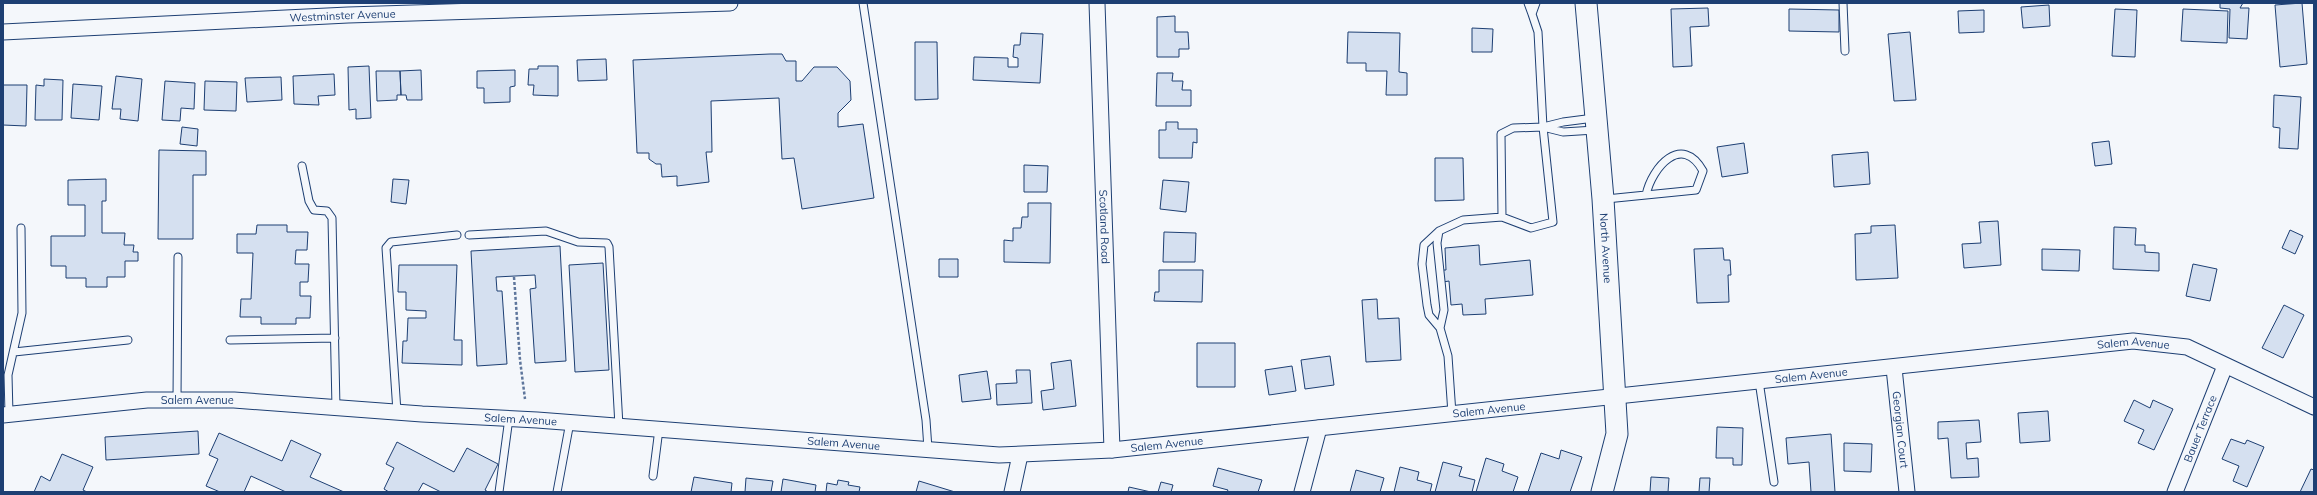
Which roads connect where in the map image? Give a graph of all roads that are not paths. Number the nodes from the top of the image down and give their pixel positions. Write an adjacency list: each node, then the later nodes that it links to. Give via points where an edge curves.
1 (730, 3): 9 (street, Westminster Avenue, via 348,15)
2 (863, 3): 42 (lane, via 926,420)
3 (1097, 3): 43 (street, Scotland Road)
4 (1528, 3): 8 (lane)
5 (1536, 3): 8 (lane)
6 (1586, 3): 11 (main road, North Avenue)
7 (1843, 3): 10 (lane)
8 (1532, 14): 12 (lane, via 1538,32)
9 (3, 32)
10 (1845, 51)
11 (1597, 124): 12 (lane, via 1563,122); 12 (lane, via 1563,132); 15 (main road, North Avenue)
12 (1543, 127): 16 (lane, via 1513,128 1501,134); 16 (lane, via 1553,222 1531,228)
13 (302, 166): 23 (lane, via 309,201 314,210 326,211 332,218)
14 (1646, 195): 14 (lane, via 1696,190 1703,171 1694,157 1687,154 1669,157 1652,176); 15 (lane)
15 (1603, 199): 30 (main road, North Avenue)
16 (1502, 217): 18 (lane, via 1463,220)
17 (21, 228): 26 (lane, via 22,313)
18 (1439, 231): 22 (lane, via 1437,243 1444,310); 22 (lane, via 1424,245 1422,264 1429,315)
19 (469, 234): 39 (lane, via 546,231 578,242 607,243)
20 (457, 235): 34 (lane, via 403,239 391,242 386,248)
21 (178, 257): 31 (lane)
22 (1440, 328): 35 (lane, via 1448,356)
23 (335, 338): 25 (lane); 33 (lane)
24 (128, 340): 26 (lane)
25 (230, 340)
26 (14, 352): 36 (lane, via 8,375)
27 (2225, 366): 28 (street, Salem Avenue, via 2187,347 2133,341); 32 (street, Salem Avenue); 53 (street, Bauer Terrace)
28 (1894, 368): 29 (street, Salem Avenue); 52 (street, Georgian Court)
29 (1759, 381): 30 (street, Salem Avenue); 46 (lane)
30 (1615, 396): 35 (street, Salem Avenue); 51 (main road, North Avenue, via 1616,434)
31 (177, 400): 33 (street, Salem Avenue, via 234,400); 36 (street, Salem Avenue, via 76,406)
32 (2314, 407)
33 (336, 408): 34 (street, Salem Avenue)
34 (397, 412): 37 (street, Salem Avenue)
35 (1452, 414): 40 (street, Salem Avenue)
36 (6, 415)
37 (509, 418): 38 (street, Salem Avenue); 47 (lane)
38 (570, 422): 39 (street, Salem Avenue); 48 (lane)
39 (619, 426): 41 (street, Salem Avenue)
40 (1319, 428): 43 (street, Salem Avenue); 50 (street)
41 (659, 429): 42 (street, Salem Avenue); 45 (lane)
42 (928, 449): 44 (street, Salem Avenue)
43 (1112, 450): 44 (street, Salem Avenue)
44 (1020, 455): 49 (street)
45 (653, 476)
46 (1774, 482)
47 (499, 492)
48 (556, 492)
49 (1012, 492)
50 (1302, 492)
51 (1602, 492)
52 (1907, 492)
53 (2175, 492)

